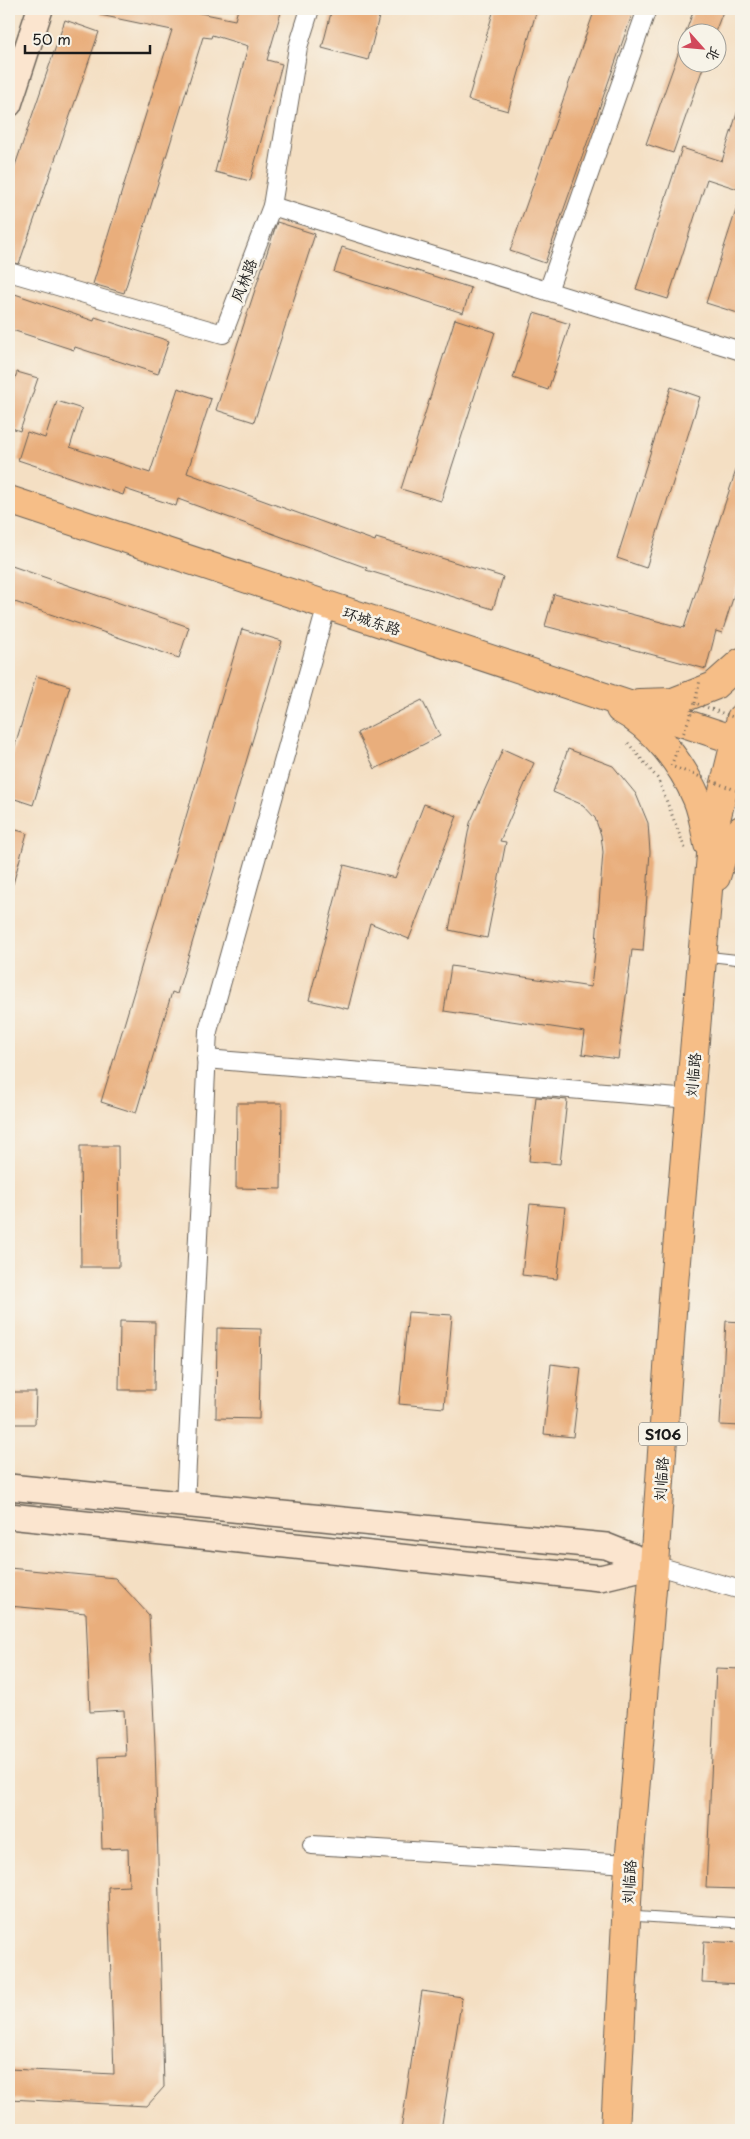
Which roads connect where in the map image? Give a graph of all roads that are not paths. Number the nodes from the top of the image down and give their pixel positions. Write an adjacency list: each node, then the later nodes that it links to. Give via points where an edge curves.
1 (40, 9): 4 (main road)
2 (310, 9): 5 (street, 风林路, via 298,47)
3 (647, 9): 7 (street)
4 (9, 104)
5 (272, 206): 6 (street, 风林路, via 223,334); 7 (street)
6 (9, 272)
7 (548, 291): 8 (street)
8 (741, 351)
9 (9, 500): 10 (main road, 环城东路)
10 (327, 605): 12 (main road, 环城东路); 18 (street, via 208,1032)
11 (741, 662): 12 (main road, via 714,686 673,702 628,704)
12 (586, 691): 13 (main road, 环城东路); 15 (main road, via 633,716 671,753 697,799 710,851)
13 (740, 730): 15 (main road, 刘临路 / S106, via 713,832)
14 (741, 830): 15 (main road, via 722,857)
15 (707, 905): 16 (main road, 刘临路 / S106)
16 (703, 956): 17 (lane); 19 (main road, 刘临路 / S106)
17 (741, 960)
18 (206, 1059): 19 (street); 21 (street)
19 (690, 1099): 23 (main road, 刘临路 / S106)
20 (9, 1487): 21 (main road)
21 (185, 1504): 23 (main road, via 606,1546)
22 (9, 1516): 23 (main road, via 600,1578)
23 (654, 1565): 24 (street); 26 (main road, 刘临路 / S106)
24 (741, 1590)
25 (312, 1845): 26 (street)
26 (629, 1864): 27 (main road, 刘临路 / S106)
27 (626, 1916): 28 (lane); 29 (main road, 刘临路 / S106)
28 (741, 1924)
29 (615, 2130)

